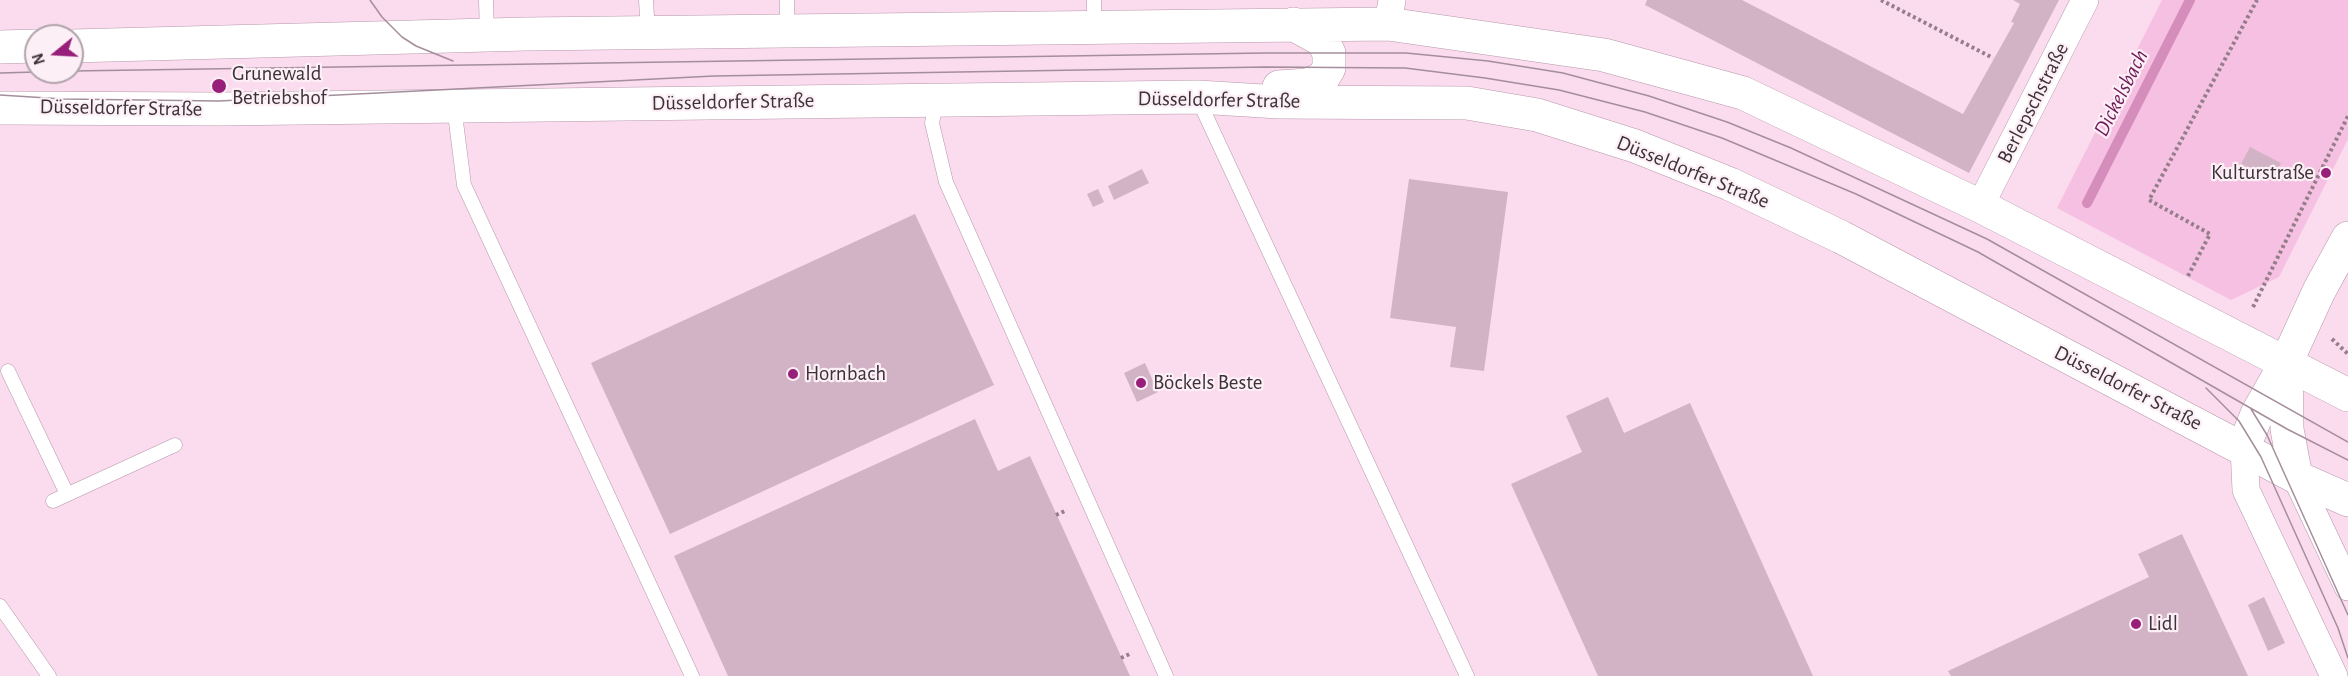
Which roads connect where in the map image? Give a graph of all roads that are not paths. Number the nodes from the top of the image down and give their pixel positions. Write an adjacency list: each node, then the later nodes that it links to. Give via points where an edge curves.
1 (486, 0): 9 (lane)
2 (646, 0): 8 (lane)
3 (2085, 0): 18 (street, Berlepschstraße)
4 (1390, 12): 7 (main road); 18 (main road, via 1604,54 1743,93)
5 (1094, 13): 6 (main road); 7 (main road)
6 (787, 15): 8 (main road)
7 (1293, 24): 14 (main road, via 1323,40 1329,53 1329,68 1323,78 1308,85 1279,87)
8 (648, 34): 9 (main road)
9 (487, 35): 11 (main road)
10 (24, 46): 12 (main road)
11 (84, 46)
12 (0, 47)
13 (1197, 97): 14 (main road, Düsseldorfer Straße); 15 (main road, Düsseldorfer Straße); 35 (lane)
14 (1244, 98): 24 (main road, Düsseldorfer Straße, via 1279,102 1467,103 1537,115 1635,146 1730,184 1840,237)
15 (937, 99): 16 (main road, Düsseldorfer Straße); 34 (lane, via 932,123 946,182)
16 (454, 106): 17 (main road, Düsseldorfer Straße); 33 (lane, via 464,185)
17 (0, 108)
18 (1980, 206): 20 (main road)
19 (2348, 238): 20 (main road)
20 (2286, 363): 22 (main road); 24 (main road, via 2257,414); 25 (main road, via 2287,429)
21 (8, 371): 26 (lane)
22 (2348, 395)
23 (175, 445): 26 (lane)
24 (2244, 447): 25 (main road, Düsseldorfer Straße); 31 (street, via 2246,490)
25 (2296, 477): 27 (main road, Düsseldorfer Straße); 29 (street)
26 (67, 494): 28 (lane)
27 (2348, 500)
28 (53, 501)
29 (2348, 587)
30 (0, 606): 32 (lane)
31 (2333, 675)
32 (49, 676)
33 (692, 676)
34 (1166, 676)
35 (1467, 676)

